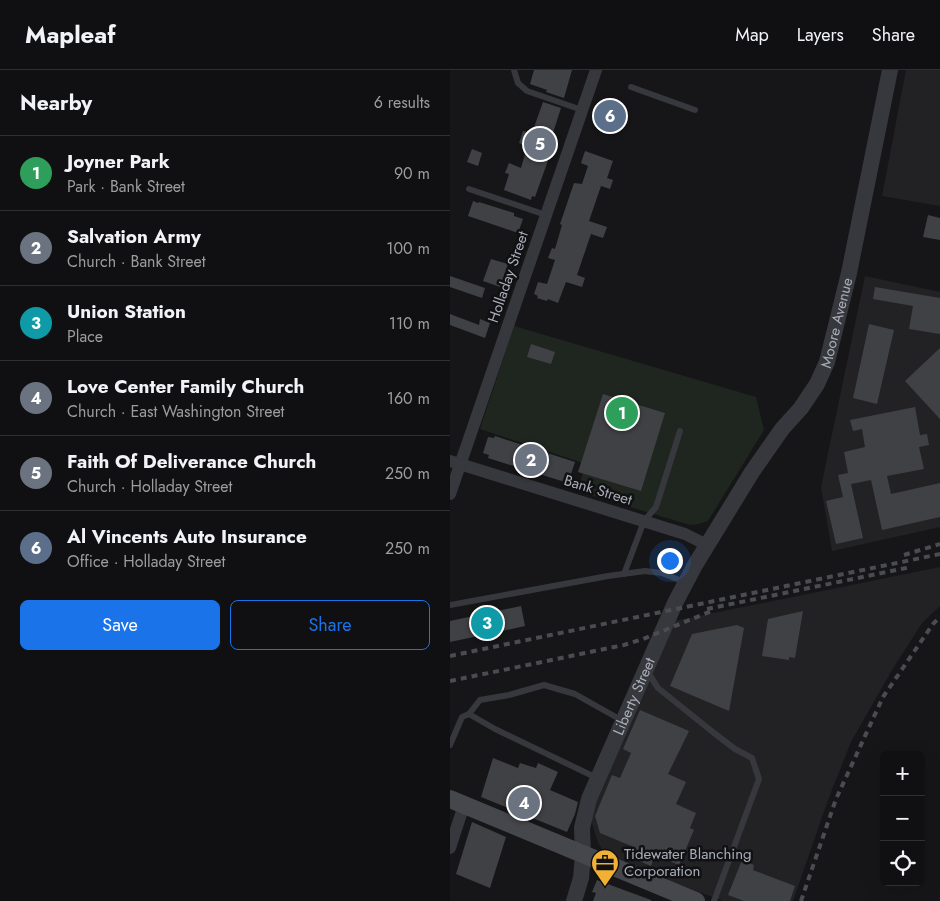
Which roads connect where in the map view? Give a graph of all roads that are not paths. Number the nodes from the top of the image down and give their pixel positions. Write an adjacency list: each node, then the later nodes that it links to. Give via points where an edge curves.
1 (514, 70): 5 (lane, via 518,83 527,91)
2 (596, 70): 5 (street, Holladay Street)
3 (890, 70): 13 (street, Moore Avenue, via 849,273 827,362 817,384 757,465)
4 (631, 88): 6 (lane)
5 (582, 110): 8 (street, Holladay Street)
6 (695, 110)
7 (469, 189): 8 (lane)
8 (546, 215): 10 (street, Holladay Street)
9 (680, 431): 12 (lane, via 656,507)
10 (455, 462): 11 (street, Holladay Street); 12 (street, Bank Street)
11 (450, 494)
12 (644, 521): 13 (street, Bank Street); 14 (lane)
13 (707, 545): 15 (street, Liberty Street)
14 (624, 574): 15 (lane, via 662,573); 16 (lane)
15 (686, 583): 17 (street, Liberty Street)
16 (450, 605)
17 (647, 670): 19 (street, Liberty Street); 27 (lane, via 658,688 728,744 752,758 759,779)
18 (469, 714): 19 (lane, via 480,700 544,685 575,694); 20 (lane, via 462,717); 21 (lane)
19 (623, 721): 21 (street, Liberty Street)
20 (450, 745)
21 (598, 779): 24 (street, Liberty Street, via 584,816)
22 (454, 804): 23 (street); 24 (main road)
23 (450, 848)
24 (583, 855): 25 (street, Liberty Street); 26 (main road)
25 (574, 901)
26 (696, 901)
27 (714, 901)

